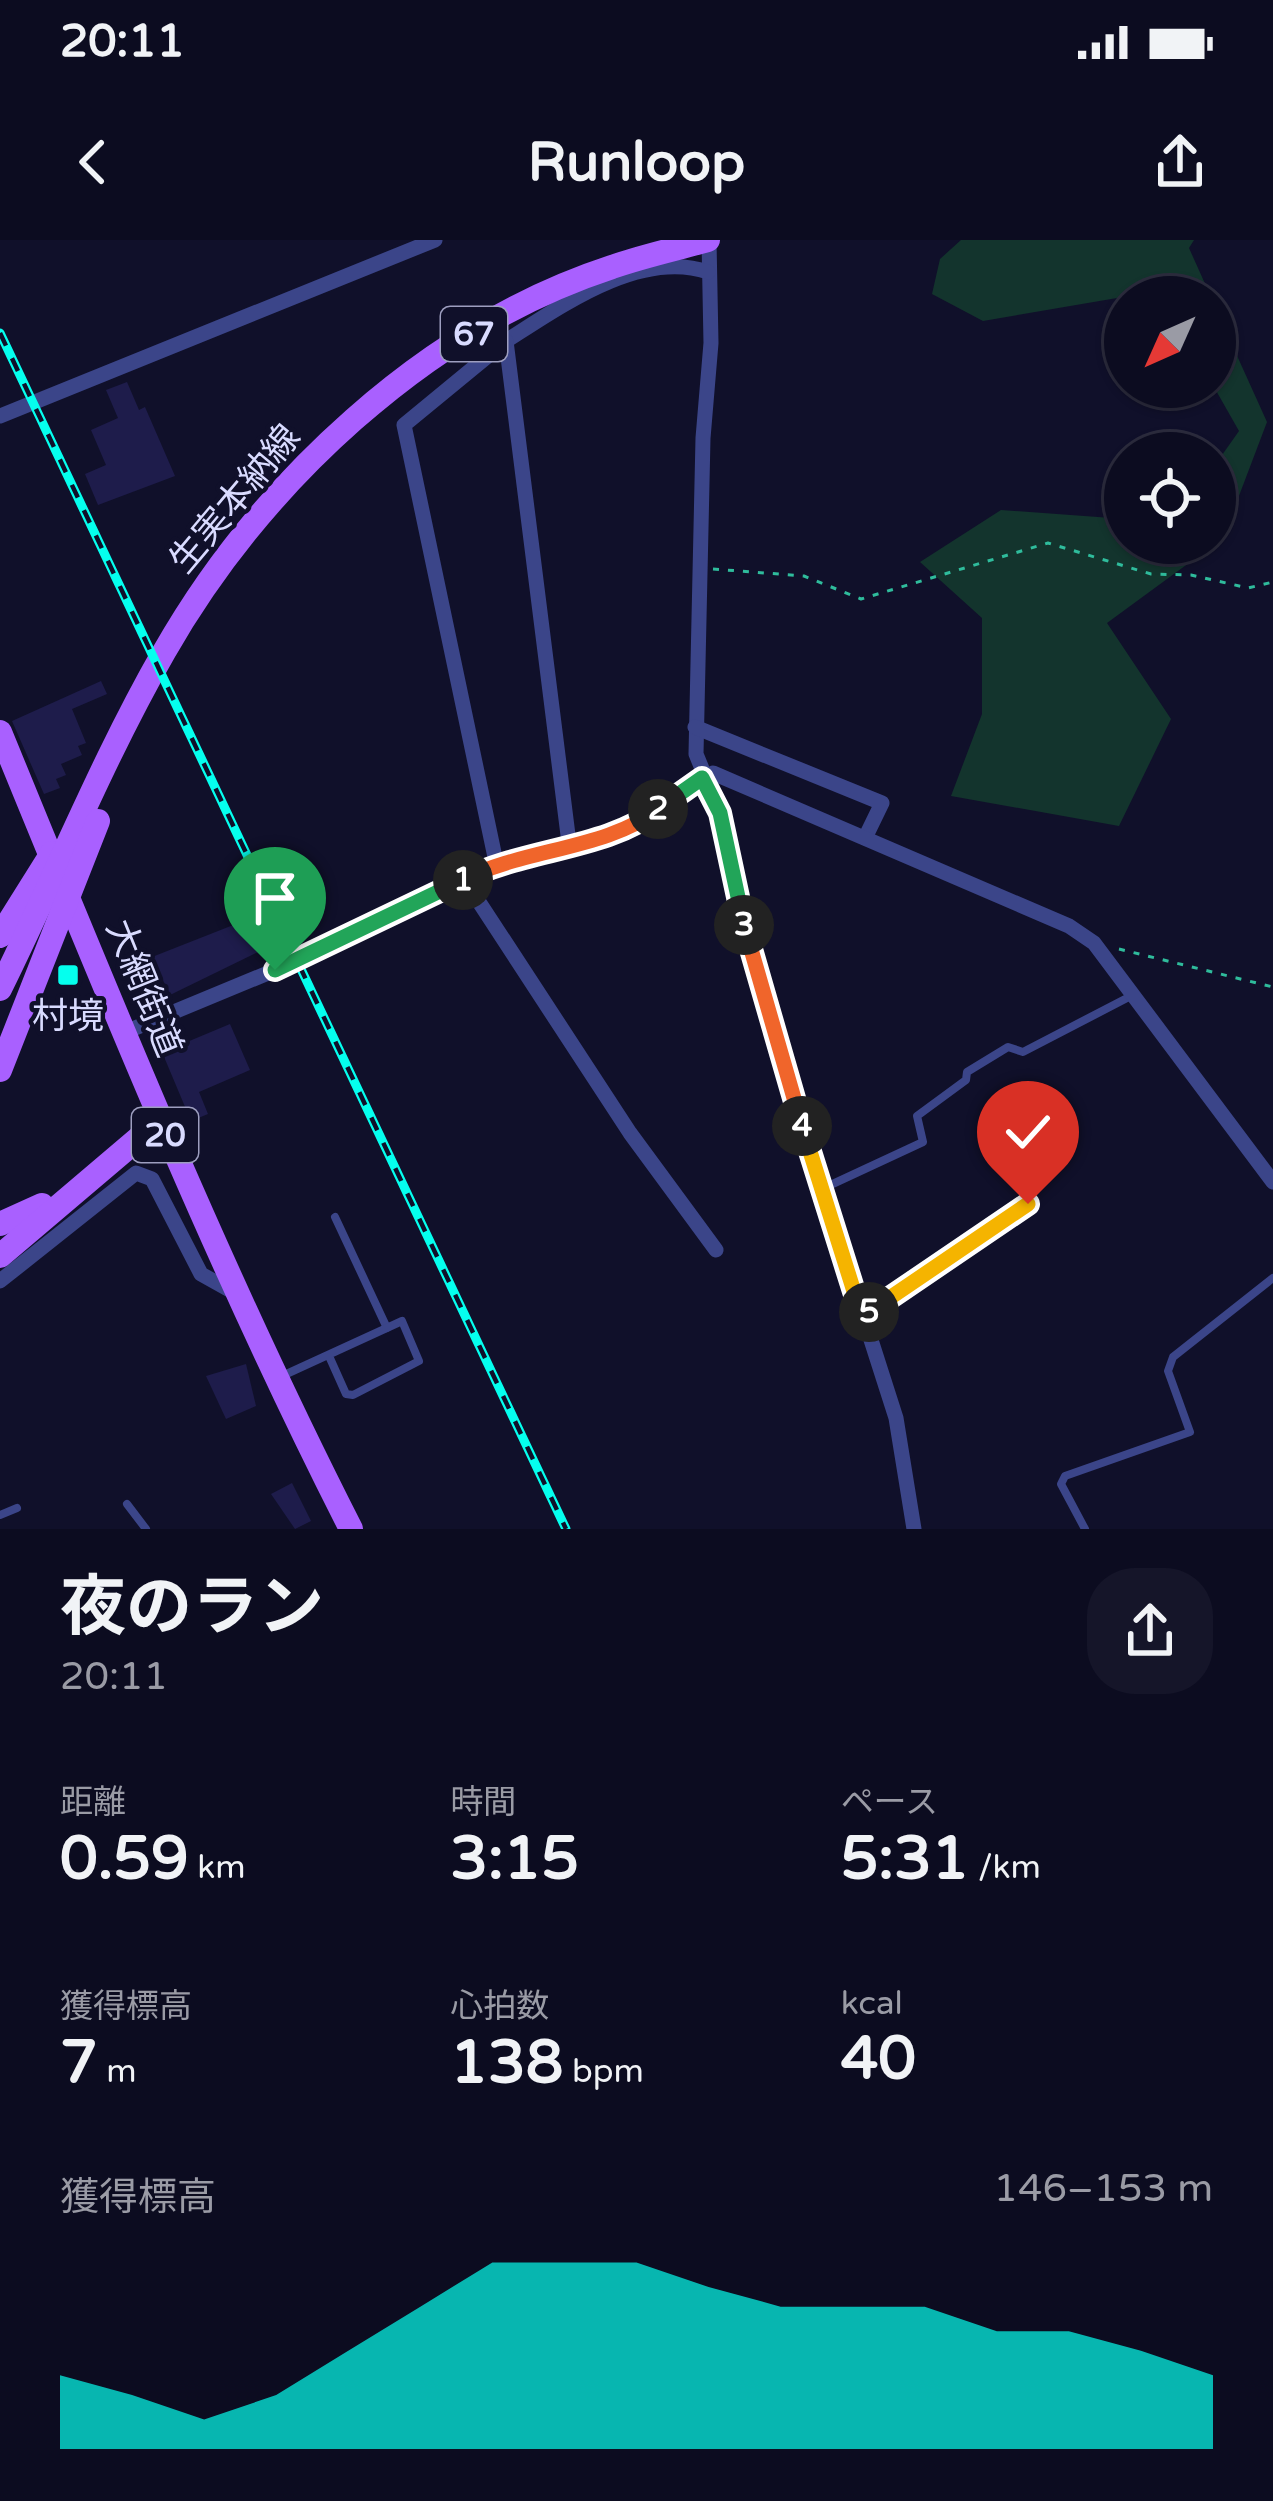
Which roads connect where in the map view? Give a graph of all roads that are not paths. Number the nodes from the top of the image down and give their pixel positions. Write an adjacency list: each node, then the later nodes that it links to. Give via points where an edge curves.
1 (435, 240): 5 (street)
2 (708, 240): 3 (street); 6 (main road, 生実本納線 / 67, via 610,267 468,337 362,411 279,494)
3 (708, 272): 4 (street, via 679,265 620,280); 7 (street)
4 (506, 341): 13 (street); 14 (street, via 404,425)
5 (0, 416)
6 (193, 606): 16 (main road, 生実本納線 / 67); 21 (main road)
7 (695, 728): 9 (street); 12 (street, via 882,803)
8 (0, 732): 10 (main road, 大網街道 / 20)
9 (702, 778): 12 (street, via 713,773); 13 (street, via 625,829); 24 (street, via 720,813 748,946)
10 (22, 784): 11 (main road); 20 (main road, 大網街道 / 20)
11 (0, 802)
12 (865, 838): 19 (street, via 1070,926 1094,943)
13 (569, 843): 14 (street)
14 (496, 862): 15 (street)
15 (464, 879): 20 (street); 28 (street)
16 (25, 915): 17 (main road); 18 (main road)
17 (0, 936)
18 (0, 989)
19 (1129, 997): 23 (street); 24 (lane, via 967,1072 917,1116 923,1142)
20 (123, 1033): 22 (main road, 大網街道 / 20)
21 (0, 1070)
22 (159, 1120): 27 (main road, via 129,1129 28,1216); 29 (main road); 32 (main road, 大網街道 / 20)
23 (1273, 1182)
24 (822, 1189): 33 (street)
25 (1028, 1204): 33 (lane)
26 (335, 1217): 34 (lane)
27 (0, 1224)
28 (716, 1250)
29 (1, 1255)
30 (1273, 1279): 43 (lane, via 1173,1357 1168,1371 1190,1432 1065,1476 1061,1484)
31 (0, 1281): 32 (street, via 136,1173 161,1193 202,1274)
32 (235, 1293): 36 (main road, 大網街道 / 20)
33 (862, 1317): 42 (street, via 896,1418)
34 (387, 1328): 35 (lane); 35 (lane, via 402,1321 419,1361 353,1395)
35 (329, 1356): 36 (lane)
36 (276, 1379): 41 (main road, 大網街道 / 20)
37 (128, 1504): 40 (lane)
38 (16, 1508): 39 (lane)
39 (0, 1515)
40 (146, 1529)
41 (351, 1529)
42 (914, 1529)
43 (1084, 1529)

